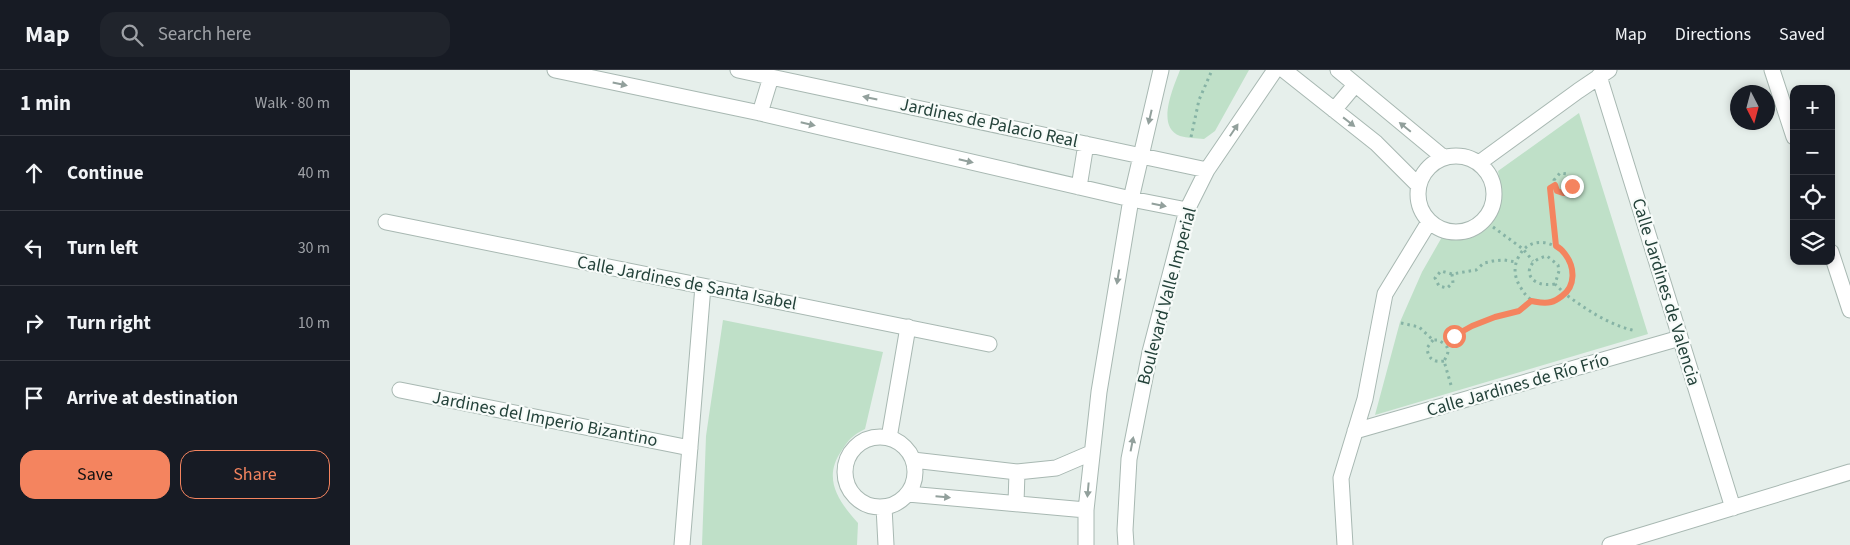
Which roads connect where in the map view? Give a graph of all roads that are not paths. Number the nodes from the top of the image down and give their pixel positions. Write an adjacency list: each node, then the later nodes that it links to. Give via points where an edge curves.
1 (555, 70): 12 (street, one-way to 12)
2 (738, 70): 9 (street, Jardines de Palacio Real)
3 (1161, 70): 15 (street, one-way to 15)
4 (1275, 70): 18 (street, Boulevard Valle Imperial, one-way to 4)
5 (1284, 70): 11 (street)
6 (1338, 70): 10 (street)
7 (1772, 70): 13 (street)
8 (1604, 73): 17 (street); 29 (street, Calle Jardines de Valencia)
9 (771, 77): 12 (street); 14 (street, Jardines de Palacio Real, one-way to 9)
10 (1355, 85): 11 (street); 16 (street, one-way to 10)
11 (1334, 110): 19 (street, one-way to 19, via 1376,143)
12 (760, 114): 20 (street, one-way to 20)
13 (1792, 130)
14 (1086, 144): 15 (street, Jardines de Palacio Real); 20 (street)
15 (1140, 156): 18 (street, Jardines de Palacio Real); 21 (street)
16 (1443, 158): 17 (street, via 1462,156); 19 (street, via 1427,168)
17 (1479, 163): 24 (street, via 1492,180 1494,200 1485,219 1468,230 1447,232)
18 (1207, 170): 22 (street, Boulevard Valle Imperial)
19 (1418, 185): 24 (street, via 1418,205)
20 (1079, 187): 21 (street)
21 (1131, 199): 22 (street, one-way to 22); 35 (street, one-way to 35)
22 (1188, 210): 47 (street, Boulevard Valle Imperial, one-way to 22, via 1129,459 1150,352)
23 (386, 222): 26 (street, Calle Jardines de Santa Isabel)
24 (1429, 222): 32 (street, via 1385,294 1365,400)
25 (1835, 264): 27 (street)
26 (703, 286): 28 (street, Calle Jardines de Santa Isabel); 34 (street)
27 (1850, 310)
28 (908, 327): 30 (street, Calle Jardines de Santa Isabel); 33 (street)
29 (1680, 338): 32 (street, Calle Jardines de Río Frío); 42 (street, Calle Jardines de Valencia)
30 (989, 344)
31 (400, 390): 34 (street, Jardines del Imperio Bizantino)
32 (1355, 431): 48 (street, via 1341,478)
33 (889, 438): 36 (street, via 900,443); 41 (street, via 874,438 860,444 849,455 844,470 847,485 855,498 868,506)
34 (690, 448): 44 (street)
35 (1091, 453): 37 (street, via 1056,468); 43 (street, one-way to 43)
36 (913, 460): 37 (street); 39 (street, via 915,472)
37 (1018, 472): 40 (street)
38 (1850, 472): 42 (street)
39 (908, 494): 40 (street, one-way to 40); 41 (street, via 897,503)
40 (1016, 503): 43 (street)
41 (884, 507): 45 (street)
42 (1733, 508): 49 (street)
43 (1086, 510): 46 (street)
44 (682, 545)
45 (886, 545)
46 (1086, 545)
47 (1126, 545)
48 (1345, 545)
49 (1610, 545)

